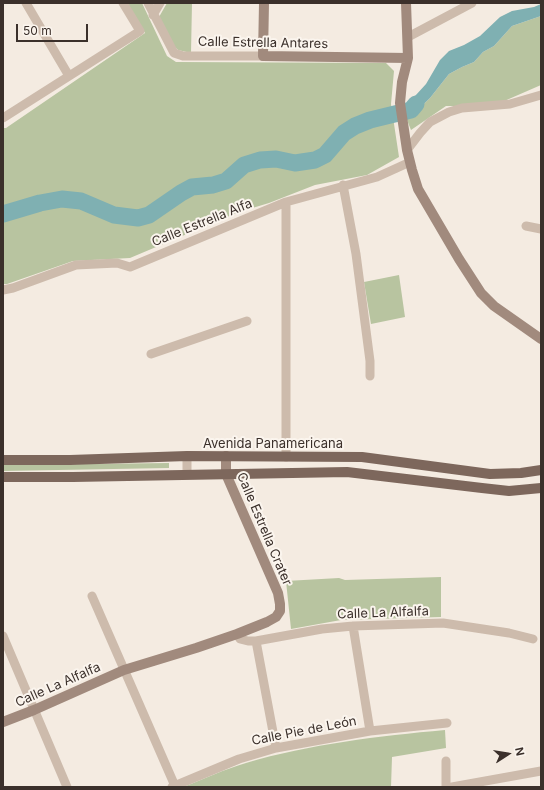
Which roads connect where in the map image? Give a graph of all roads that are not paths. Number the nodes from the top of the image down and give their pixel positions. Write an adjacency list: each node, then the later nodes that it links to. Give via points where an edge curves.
1 (26, 3): 12 (street)
2 (123, 3): 12 (street, via 140,31)
3 (148, 3): 8 (street, Calle Estrella Antares)
4 (160, 3): 8 (street)
5 (264, 3): 10 (street)
6 (406, 3): 9 (street)
7 (472, 3): 9 (street)
8 (153, 15): 10 (street, Calle Estrella Antares, via 174,54)
9 (408, 37): 11 (street)
10 (263, 56): 11 (street, Calle Estrella Antares)
11 (408, 58): 15 (street, via 400,102)
12 (69, 76): 14 (street)
13 (541, 95): 15 (street, via 510,104 462,108 449,112 430,122)
14 (3, 118)
15 (407, 150): 16 (street)
16 (410, 162): 17 (street, Calle Estrella Alfa, via 377,177); 23 (street, via 418,189 481,293 494,306)
17 (344, 185): 18 (street, Calle Estrella Alfa); 25 (street, via 356,254)
18 (286, 202): 21 (street, Calle Estrella Alfa, via 130,266 117,263 76,265); 28 (street)
19 (526, 226): 20 (street)
20 (541, 229)
21 (3, 290)
22 (247, 321): 24 (street)
23 (541, 339)
24 (151, 354)
25 (370, 376)
26 (187, 456): 27 (main road, Avenida Panamericana); 29 (main road, Avenida Panamericana); 31 (street)
27 (226, 456): 28 (main road, Avenida Panamericana); 32 (street, Calle Estrella Crater)
28 (286, 457): 30 (main road, Avenida Panamericana, via 362,457 490,474)
29 (3, 460)
30 (541, 470)
31 (187, 474): 32 (main road); 33 (main road)
32 (226, 474): 34 (main road, via 347,472 509,491); 36 (street, Calle Estrella Crater, via 278,593)
33 (3, 477)
34 (541, 488)
35 (92, 596): 42 (street)
36 (280, 612): 38 (street, Calle La Alfalfa, via 267,622)
37 (353, 626): 40 (street, Calle La Alfalfa, via 444,623); 41 (street, Calle La Alfalfa); 46 (street)
38 (237, 634): 41 (street, Calle La Alfalfa, via 240,639); 42 (street, Calle La Alfalfa)
39 (3, 636): 43 (street)
40 (533, 639)
41 (256, 641): 47 (street)
42 (124, 670): 43 (street, Calle La Alfalfa); 50 (street)
43 (34, 710): 44 (street, Calle La Alfalfa); 51 (street)
44 (3, 722)
45 (447, 723): 46 (street, Calle Pie de León)
46 (370, 731): 47 (street, Calle Pie de León)
47 (276, 748): 50 (street, Calle Pie de León, via 239,759)
48 (446, 761): 52 (street)
49 (541, 771): 53 (street)
50 (174, 786)
51 (67, 787)
52 (446, 787)
53 (452, 787)

